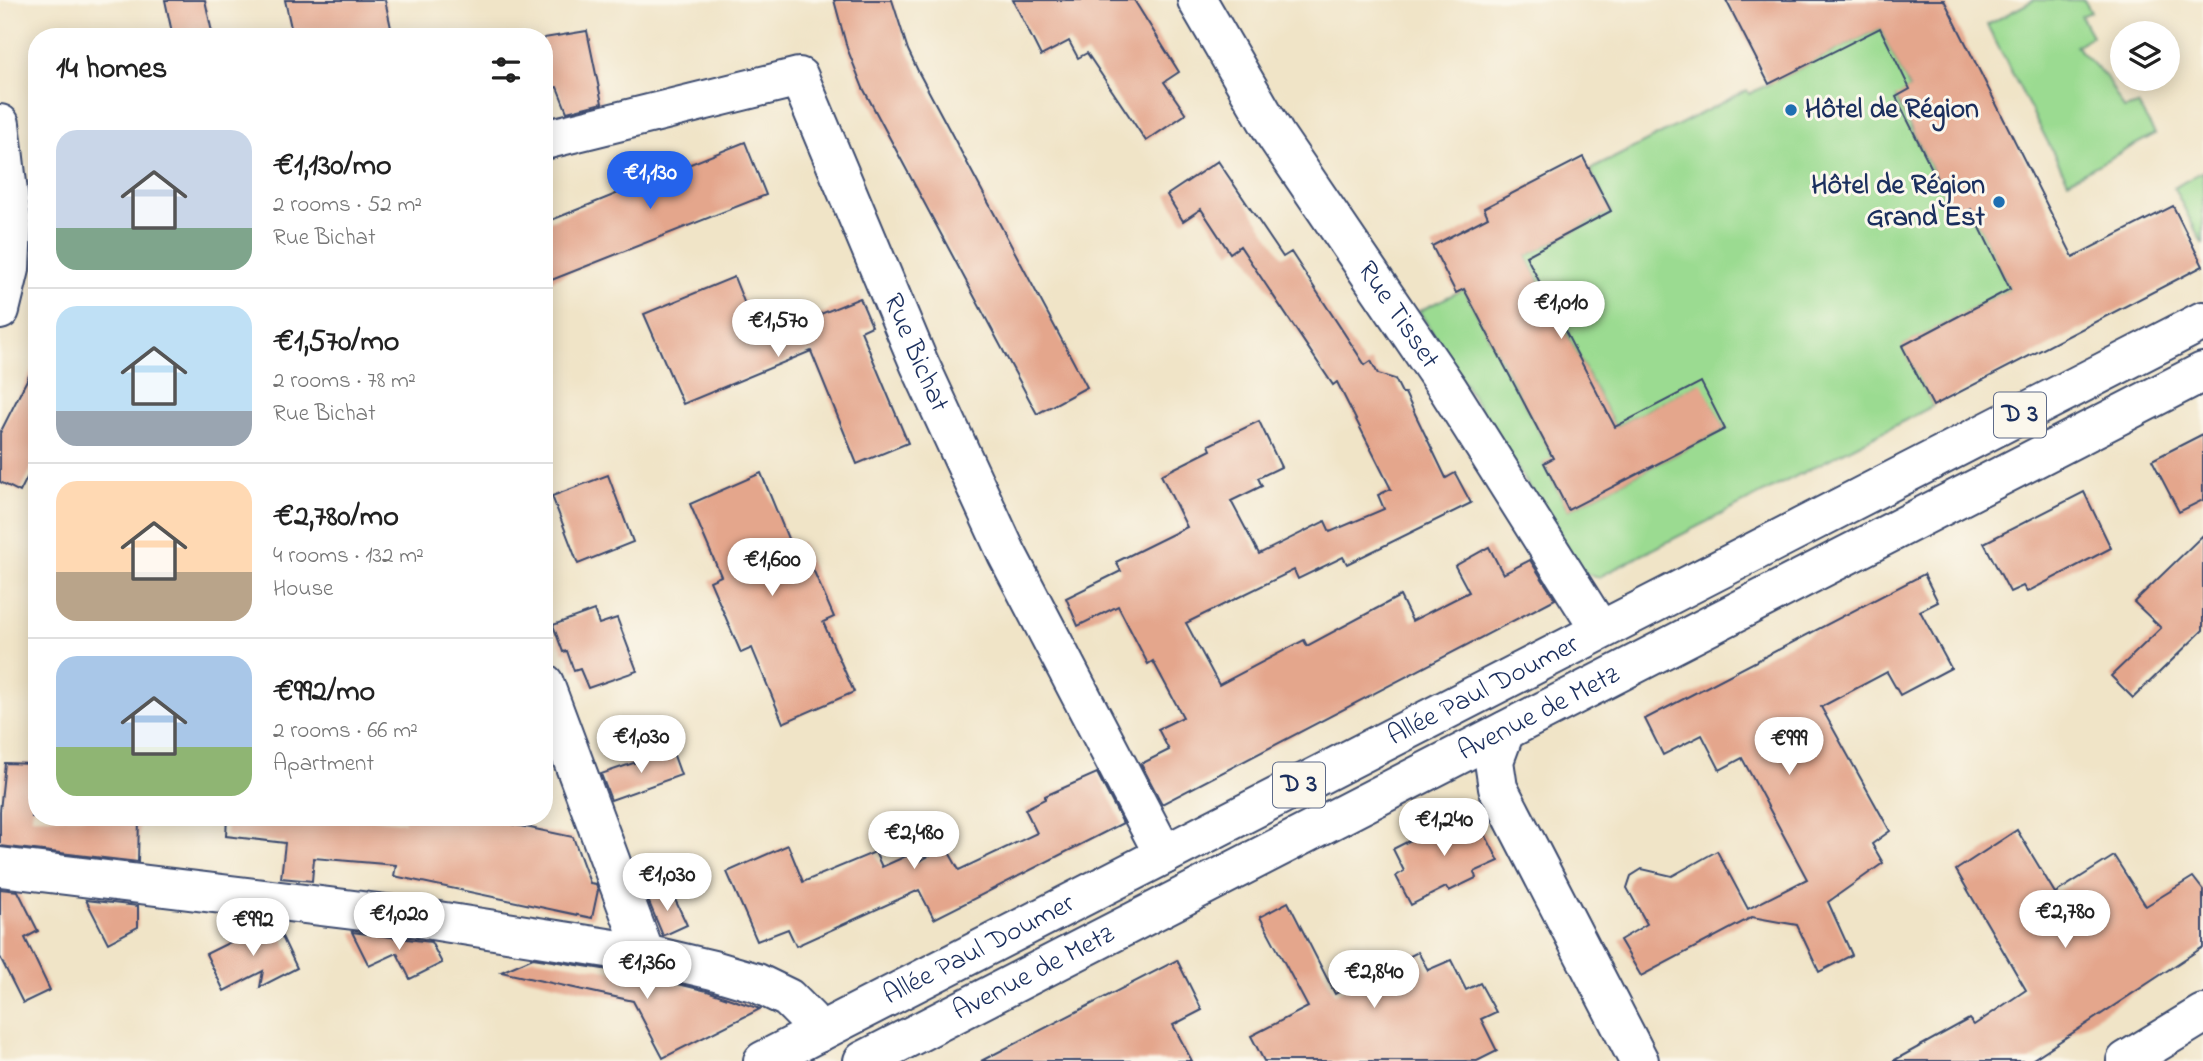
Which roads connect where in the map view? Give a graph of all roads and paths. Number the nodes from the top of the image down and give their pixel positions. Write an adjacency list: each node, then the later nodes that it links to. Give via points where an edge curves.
1 (1197, 0): 8 (street, Rue Tisset, via 1276,136 1448,389)
2 (0, 124): 4 (street, via 12,226)
3 (553, 138): 11 (street, Rue Bichat, via 799,77 919,363 996,530)
4 (23, 266): 5 (street)
5 (0, 310)
6 (2203, 321): 8 (street, Allée Paul Doumer / D 3)
7 (2203, 372): 10 (street, Avenue de Metz / D 3)
8 (1600, 630): 11 (street, Allée Paul Doumer / D 3)
9 (553, 707): 13 (street)
10 (1505, 730): 17 (street, Avenue de Metz / D 3); 18 (street, via 1494,761 1498,788)
11 (1164, 855): 15 (street, Allée Paul Doumer / D 3)
12 (0, 867): 13 (street, via 419,918)
13 (645, 954): 15 (street, via 757,983 788,998)
14 (2203, 1014): 19 (street)
15 (818, 1033): 16 (street, Allée Paul Doumer / D 3)
16 (763, 1061)
17 (863, 1061)
18 (1639, 1061)
19 (2126, 1061)

